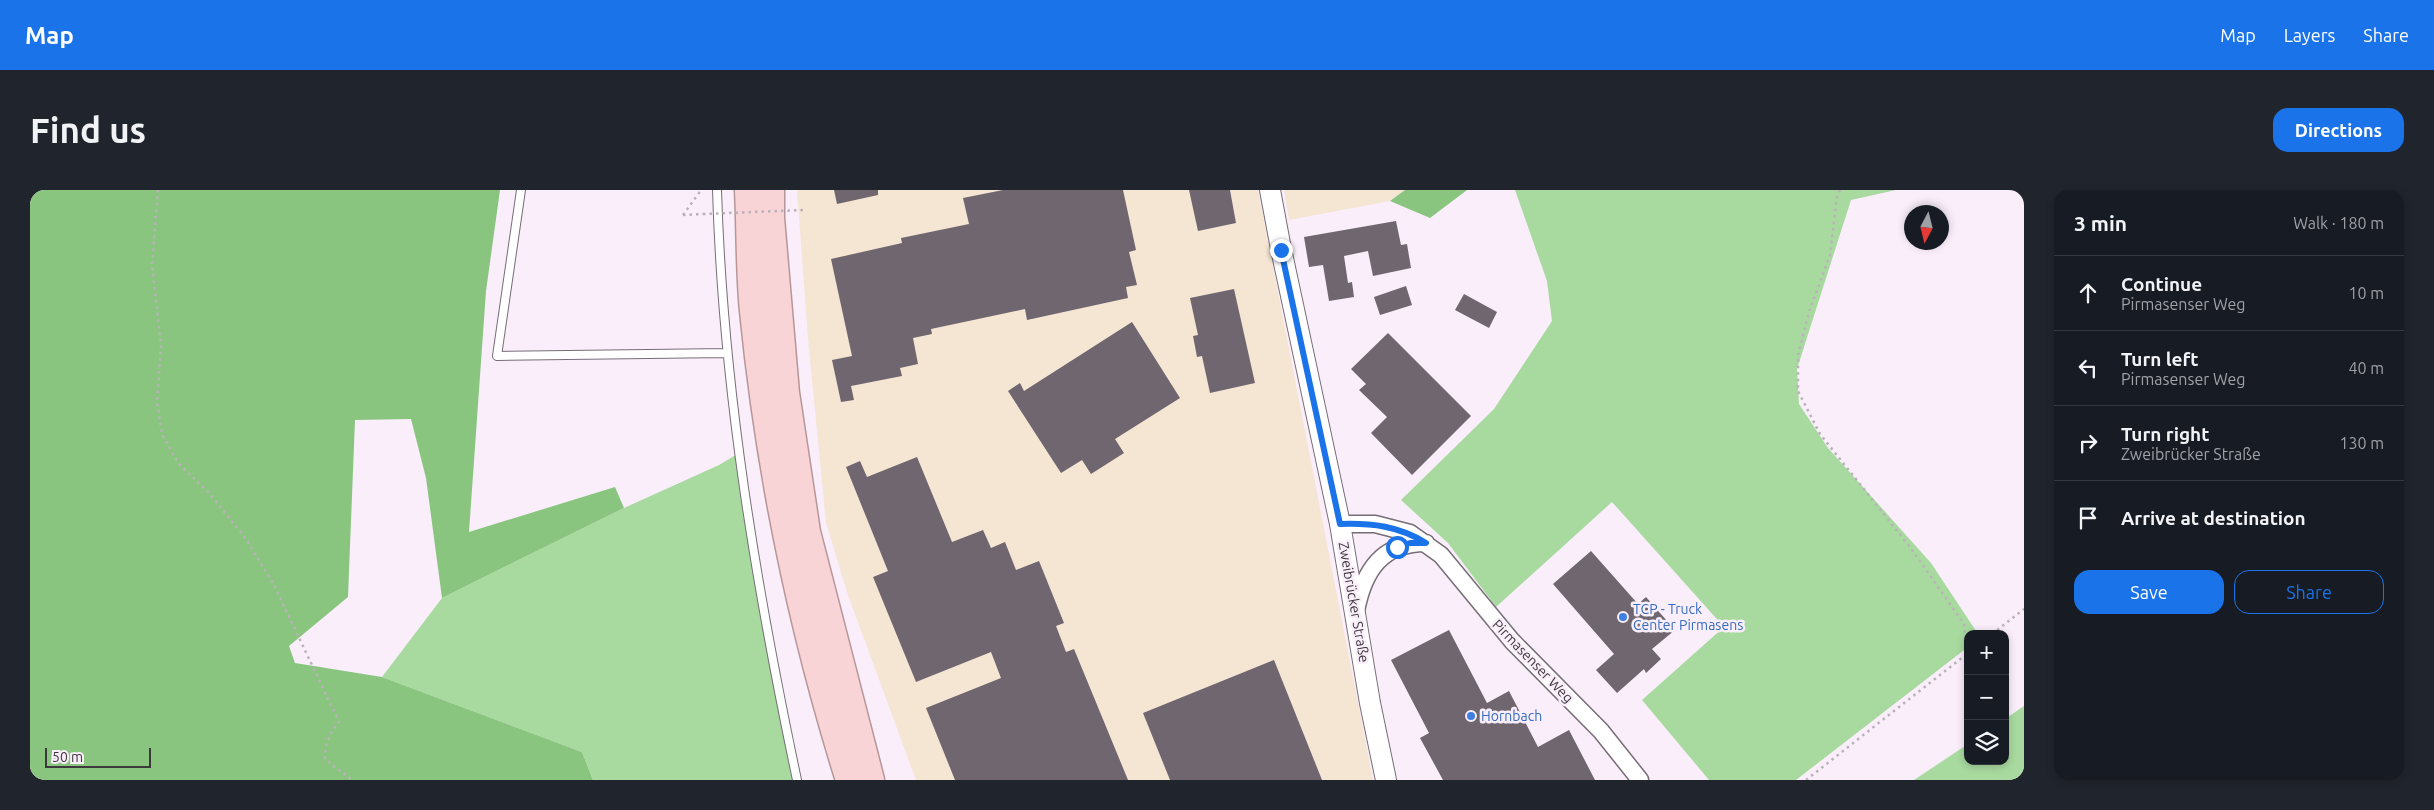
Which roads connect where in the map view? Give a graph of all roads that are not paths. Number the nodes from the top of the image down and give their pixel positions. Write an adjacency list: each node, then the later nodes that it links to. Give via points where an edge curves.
1 (521, 190): 6 (lane, via 497,356)
2 (717, 190): 6 (lane)
3 (748, 190): 11 (highway, via 753,310 771,459 798,598)
4 (771, 190): 12 (highway, via 786,393 807,532)
5 (1270, 190): 7 (street, Zweibrücker Straße)
6 (727, 353): 10 (lane, via 764,612)
7 (1340, 524): 8 (street, Pirmasenser Weg, via 1390,527 1410,533); 9 (street, Zweibrücker Straße)
8 (1426, 543): 9 (street, via 1397,547 1375,563 1364,583); 14 (street, Pirmasenser Weg, via 1441,555 1518,648 1602,731)
9 (1356, 611): 13 (street, Zweibrücker Straße)
10 (797, 780)
11 (849, 780)
12 (871, 780)
13 (1386, 780)
14 (1640, 780)

